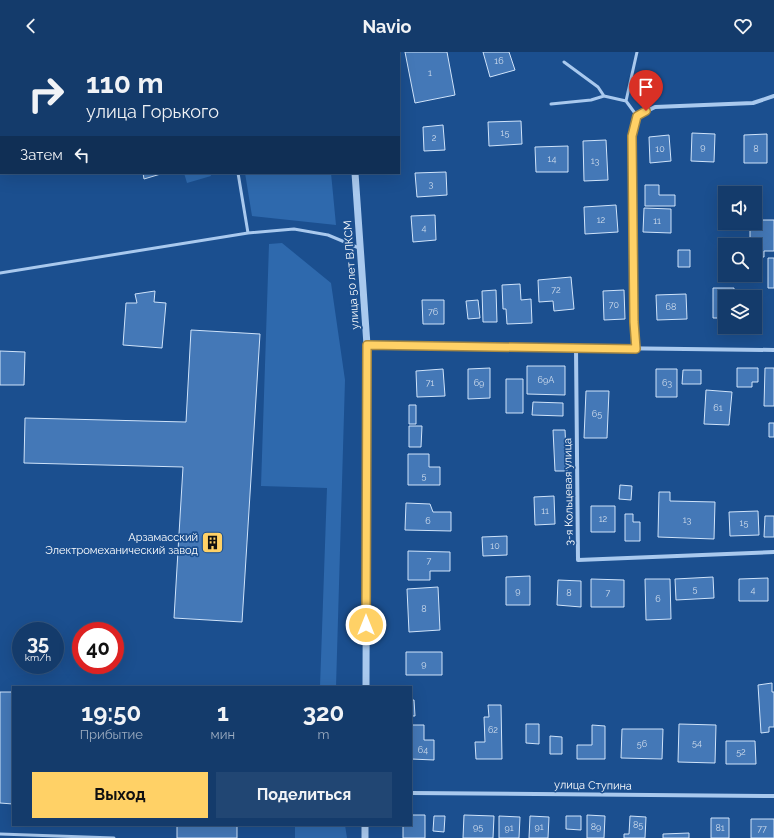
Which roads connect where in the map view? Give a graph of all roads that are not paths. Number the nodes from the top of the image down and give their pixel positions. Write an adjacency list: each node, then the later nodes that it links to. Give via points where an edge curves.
1 (637, 52): 5 (lane)
2 (564, 62): 3 (lane, via 598,87)
3 (604, 96): 5 (lane); 6 (lane, via 591,100)
4 (774, 96): 7 (street, via 753,103 655,107)
5 (626, 101): 7 (lane)
6 (551, 104)
7 (637, 116): 15 (street, via 632,136)
8 (238, 174): 10 (lane)
9 (355, 174): 11 (street, улица 50 лет ВЛКСМ)
10 (248, 233): 11 (lane, via 294,229 328,235); 12 (lane)
11 (361, 249): 13 (street, улица 50 лет ВЛКСМ)
12 (0, 273)
13 (367, 345): 14 (street); 18 (street, улица 50 лет ВЛКСМ)
14 (576, 348): 15 (street); 17 (street, 3-я Кольцевая улица, via 578,560)
15 (636, 349): 16 (street)
16 (774, 350)
17 (774, 552)
18 (366, 686)
19 (412, 792): 20 (street, улица Ступина)
20 (774, 796)
21 (366, 826): 24 (street)
22 (0, 834): 23 (lane)
23 (114, 838)
24 (365, 838)

